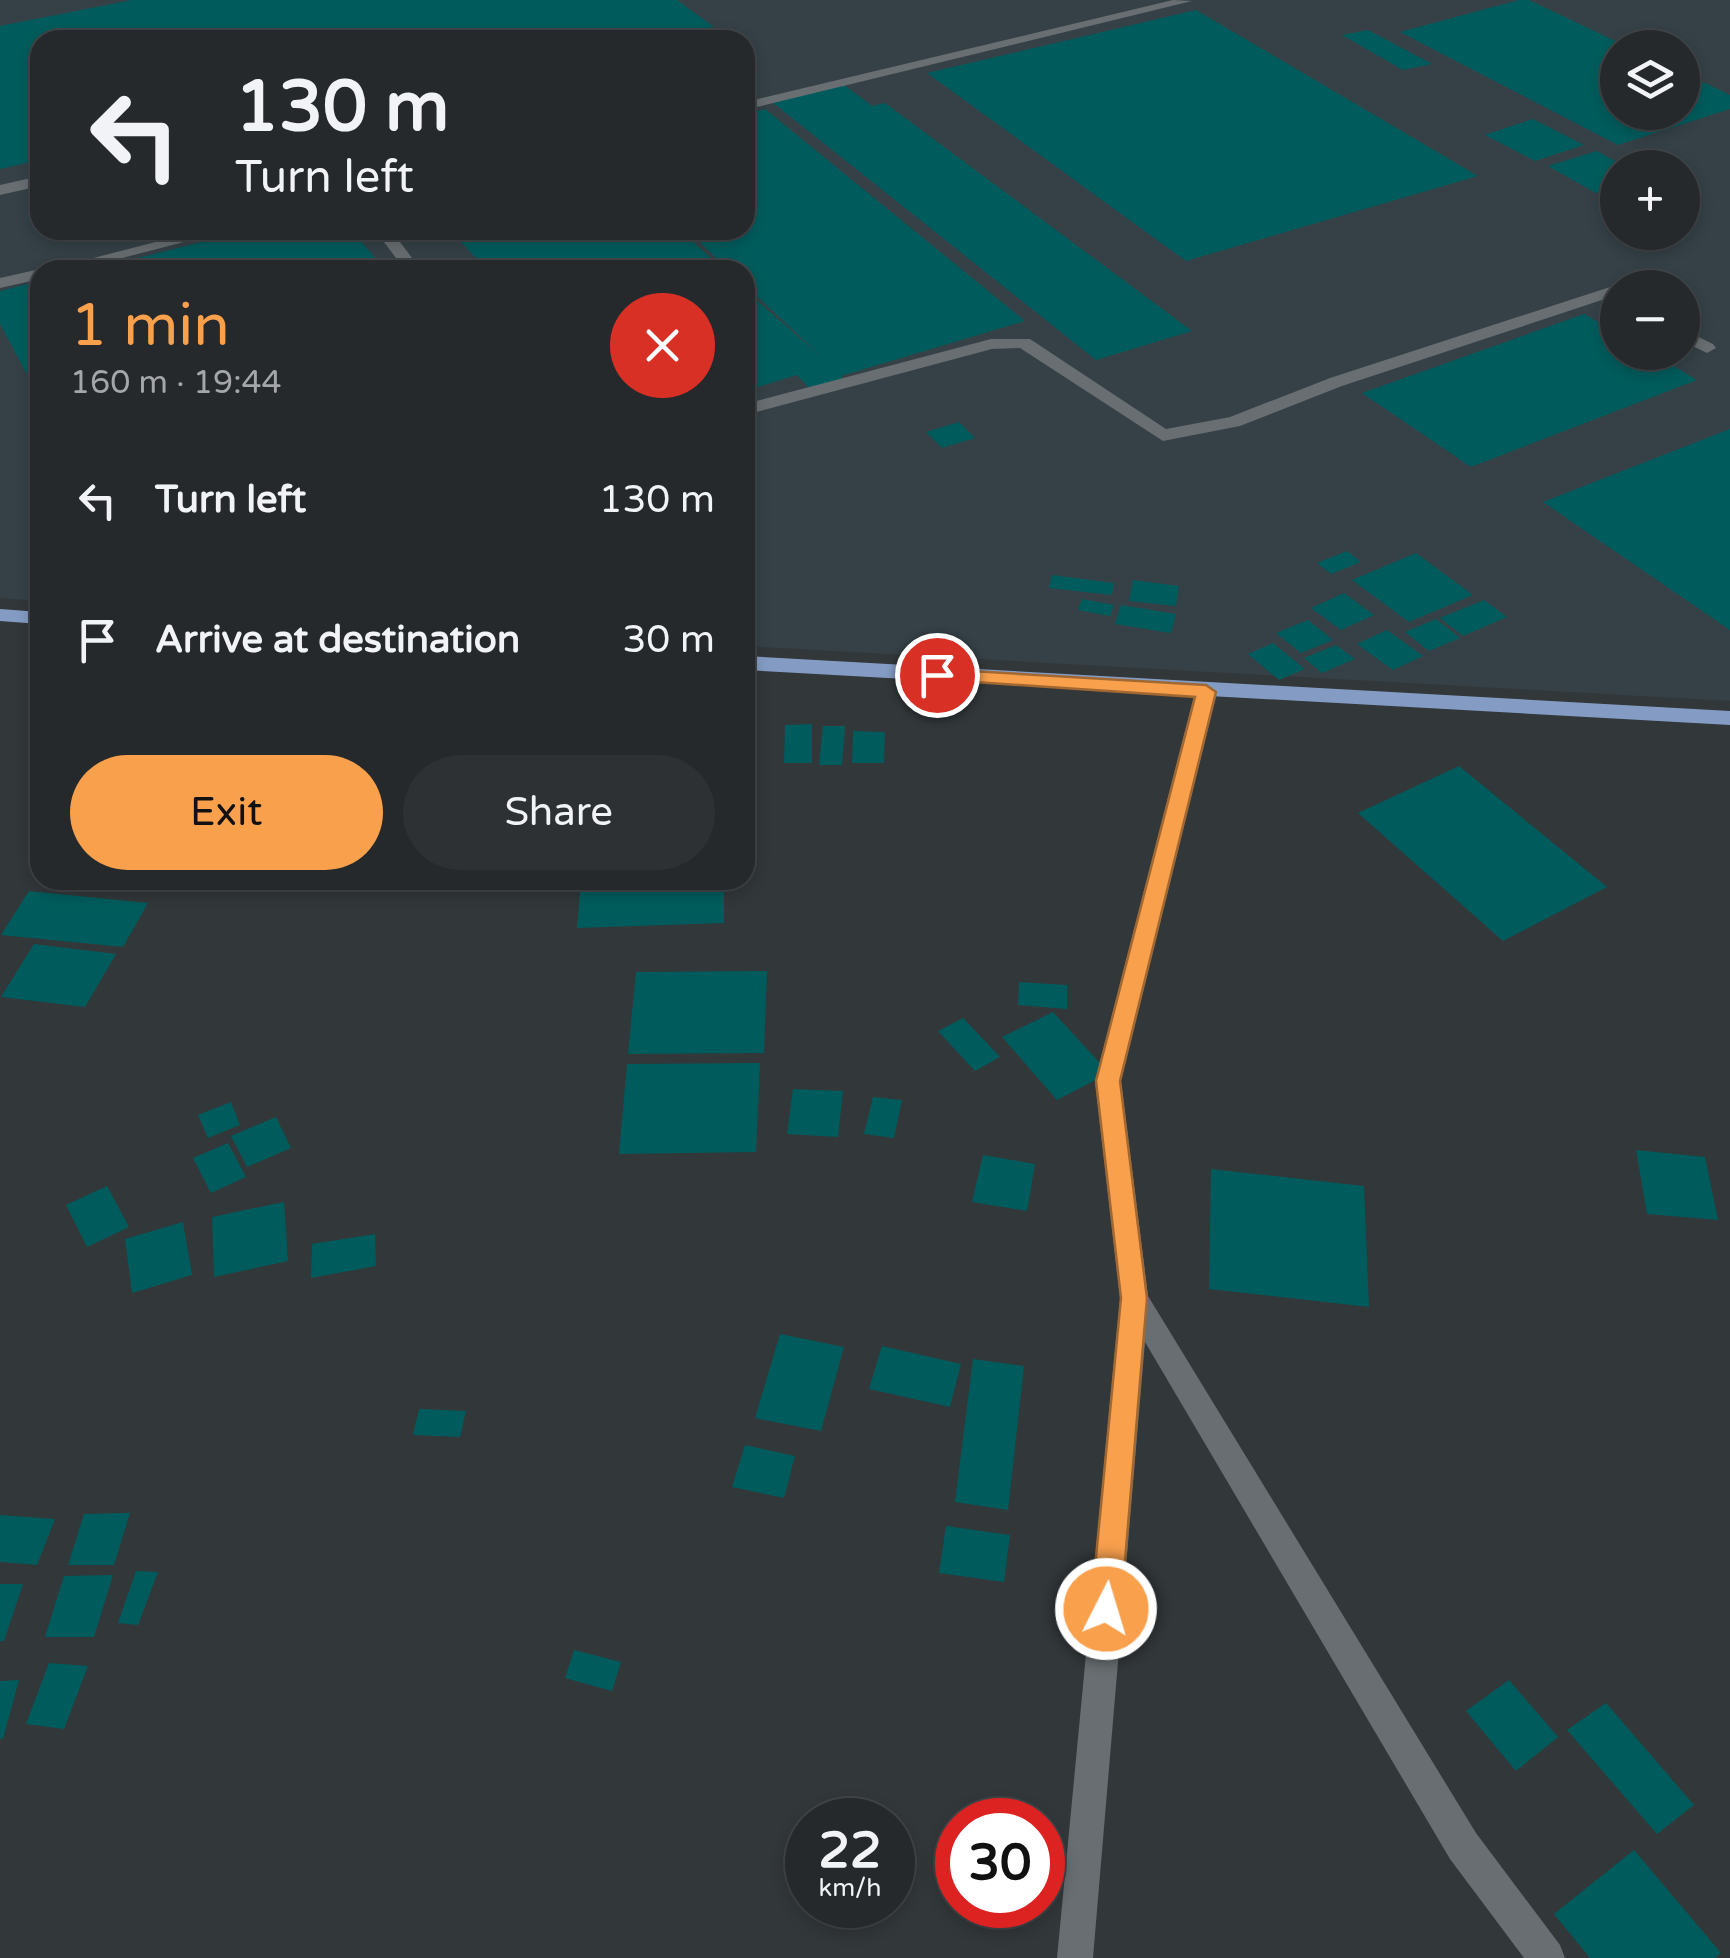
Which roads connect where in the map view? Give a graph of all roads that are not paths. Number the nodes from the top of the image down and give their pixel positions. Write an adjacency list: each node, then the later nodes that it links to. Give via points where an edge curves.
1 (1185, 2): 2 (street)
2 (755, 104)
3 (30, 183): 4 (street)
4 (0, 190)
5 (180, 240): 6 (street)
6 (98, 260)
7 (30, 276): 8 (street)
8 (0, 283)
9 (1600, 295): 12 (street, via 1234,422 1163,435 1024,343 991,344)
10 (1700, 344): 11 (street)
11 (1708, 348)
12 (755, 407)
13 (0, 616): 14 (main road)
14 (30, 618)
15 (755, 663): 16 (main road)
16 (1206, 692): 17 (main road); 18 (street, via 1108,1081)
17 (1730, 718)
18 (1134, 1298): 19 (street); 20 (street, via 1463,1846)
19 (1074, 1958)
20 (1546, 1958)

